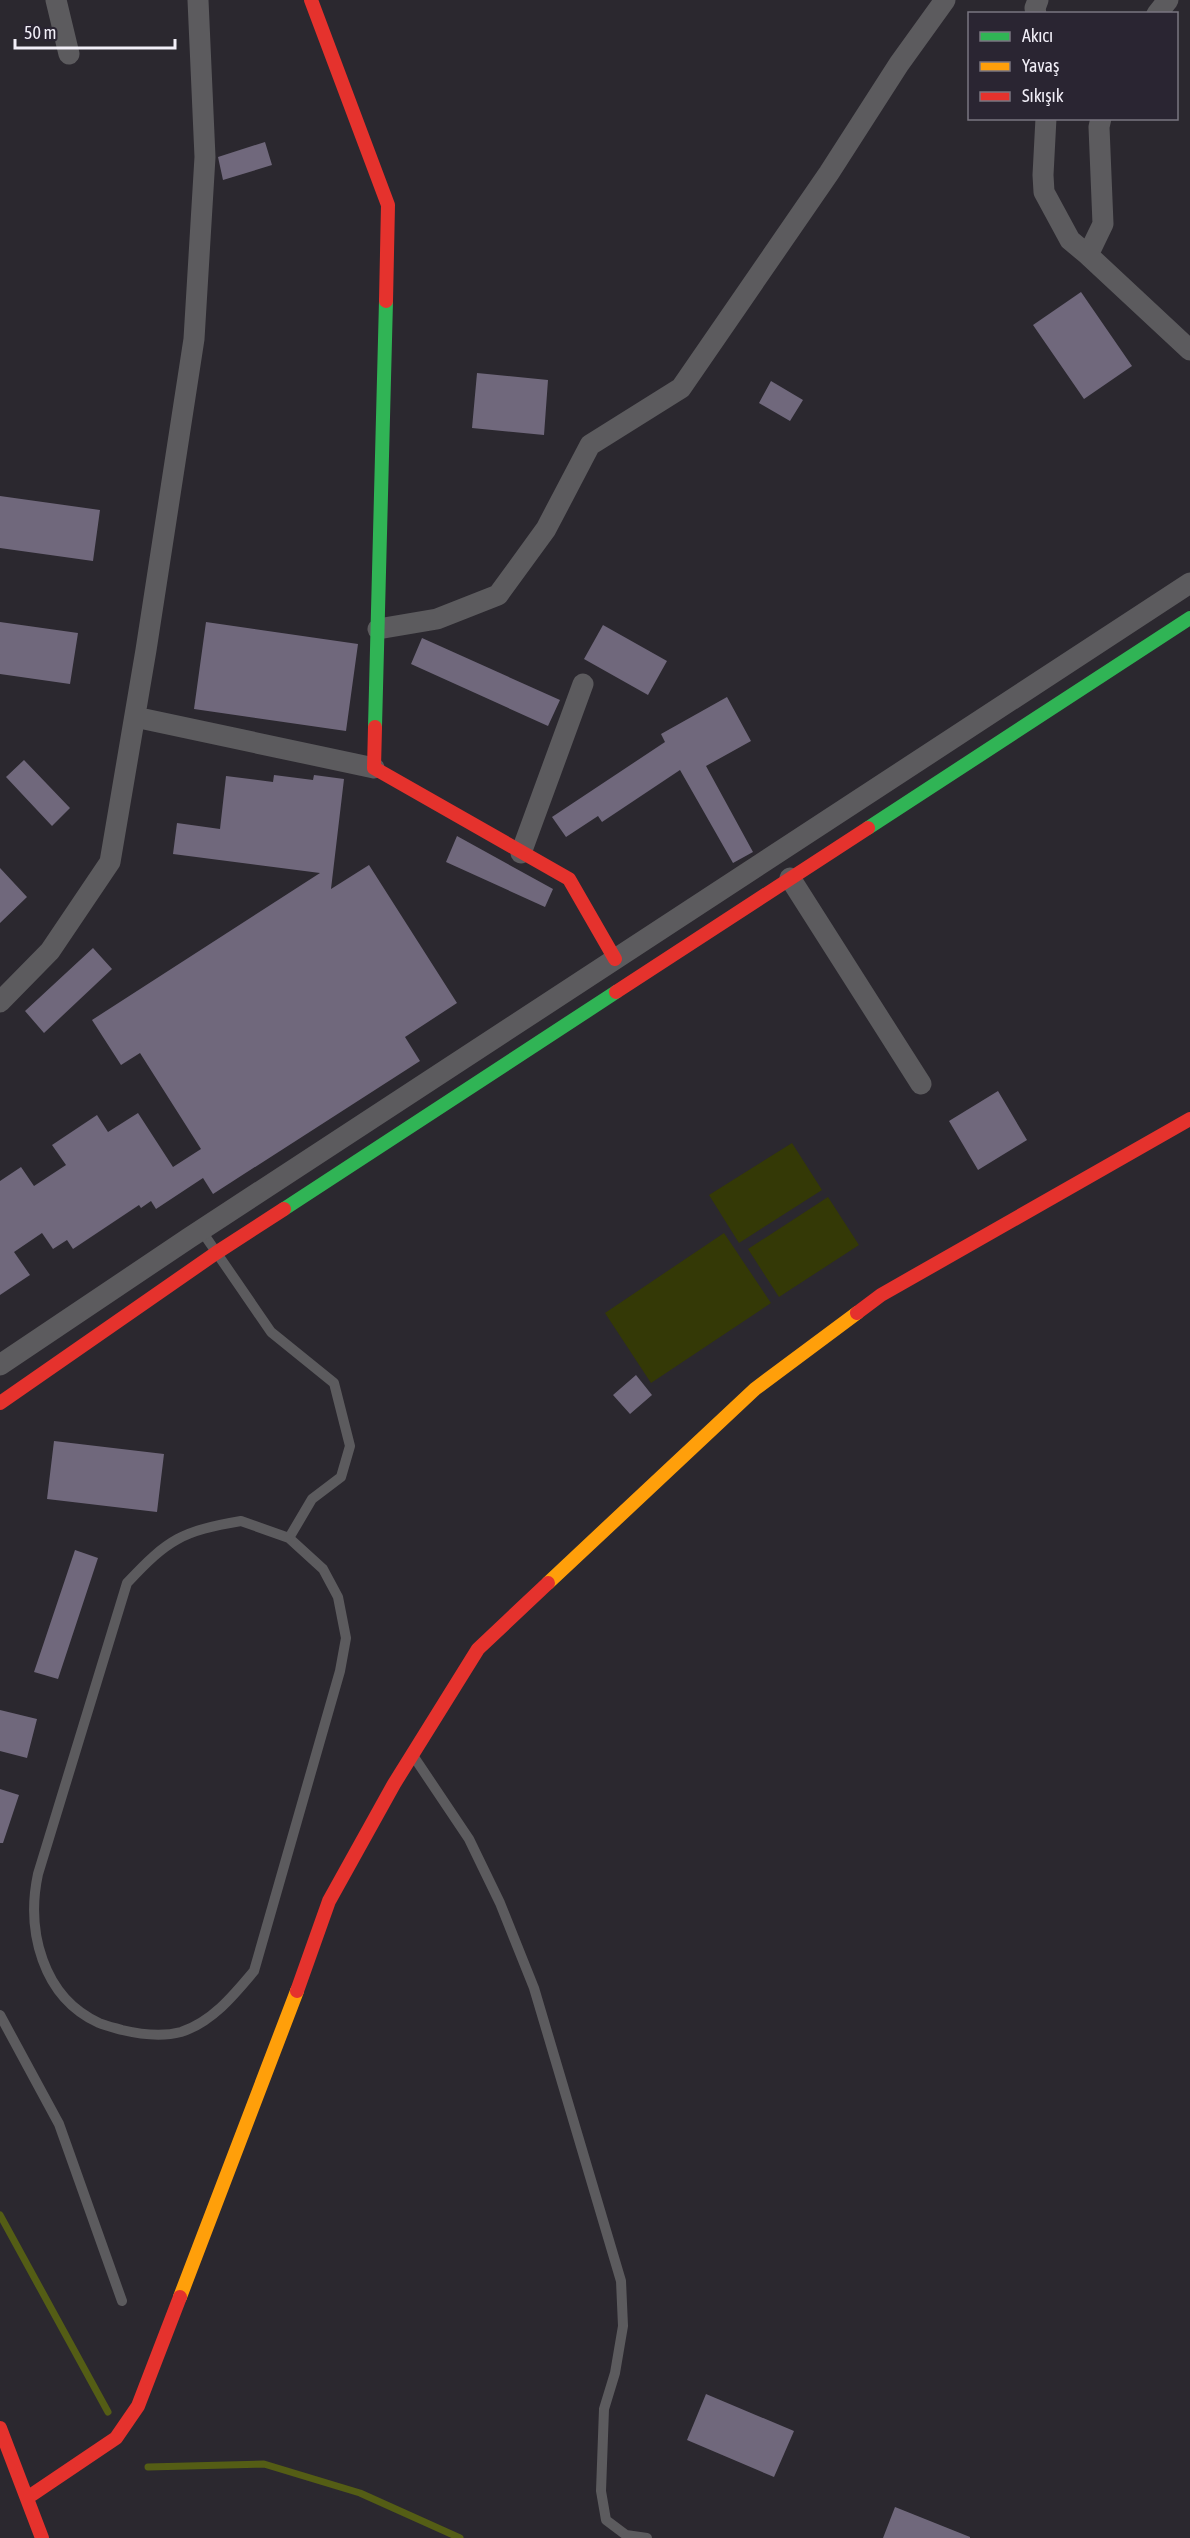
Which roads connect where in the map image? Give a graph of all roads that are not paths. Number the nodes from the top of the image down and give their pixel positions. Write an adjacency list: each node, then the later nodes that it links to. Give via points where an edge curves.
1 (56, 0): 7 (street)
2 (198, 0): 16 (street, via 205,157 194,339)
3 (311, 0): 14 (street, via 388,205)
4 (945, 0): 14 (street, via 681,388 590,445 546,529 498,594 437,618)
5 (1168, 0): 6 (street)
6 (1159, 12)
7 (69, 54)
8 (1046, 120): 10 (street, via 1044,192 1070,240)
9 (1101, 120): 10 (street, via 1103,224)
10 (1088, 255): 11 (street)
11 (1190, 350)
12 (1190, 583): 20 (street)
13 (1190, 618): 19 (street)
14 (378, 629): 17 (street)
15 (583, 684): 18 (street)
16 (135, 717): 17 (street); 21 (street, via 110,862 51,951)
17 (374, 768): 18 (street)
18 (521, 853): 20 (street, via 569,879)
19 (790, 878): 22 (street); 25 (street)
20 (615, 959): 24 (street)
21 (0, 1002)
22 (921, 1084)
23 (1190, 1119): 29 (street, via 881,1295 755,1389 478,1649)
24 (201, 1230): 25 (lane); 26 (street)
25 (216, 1253): 27 (street); 28 (lane, via 271,1332 334,1383 350,1446 341,1477 312,1499)
26 (0, 1365)
27 (0, 1403)
28 (289, 1538): 28 (lane, via 323,1569 338,1597 346,1638 340,1671 254,1971 212,2016 180,2032 140,2035 99,2023 70,2004 49,1976 38,1943 33,1897 127,1583 155,1553 180,1536 206,1527 241,1521)
29 (412, 1754): 33 (street, via 329,1901 268,2071 138,2406 116,2438); 35 (lane, via 469,1839 500,1904 534,1988 565,2089 621,2281 623,2326 604,2409 606,2520 626,2535)
30 (0, 2015): 31 (lane, via 59,2124)
31 (122, 2301)
32 (0, 2428): 33 (street)
33 (27, 2498): 34 (street)
34 (42, 2538)
35 (647, 2538)

